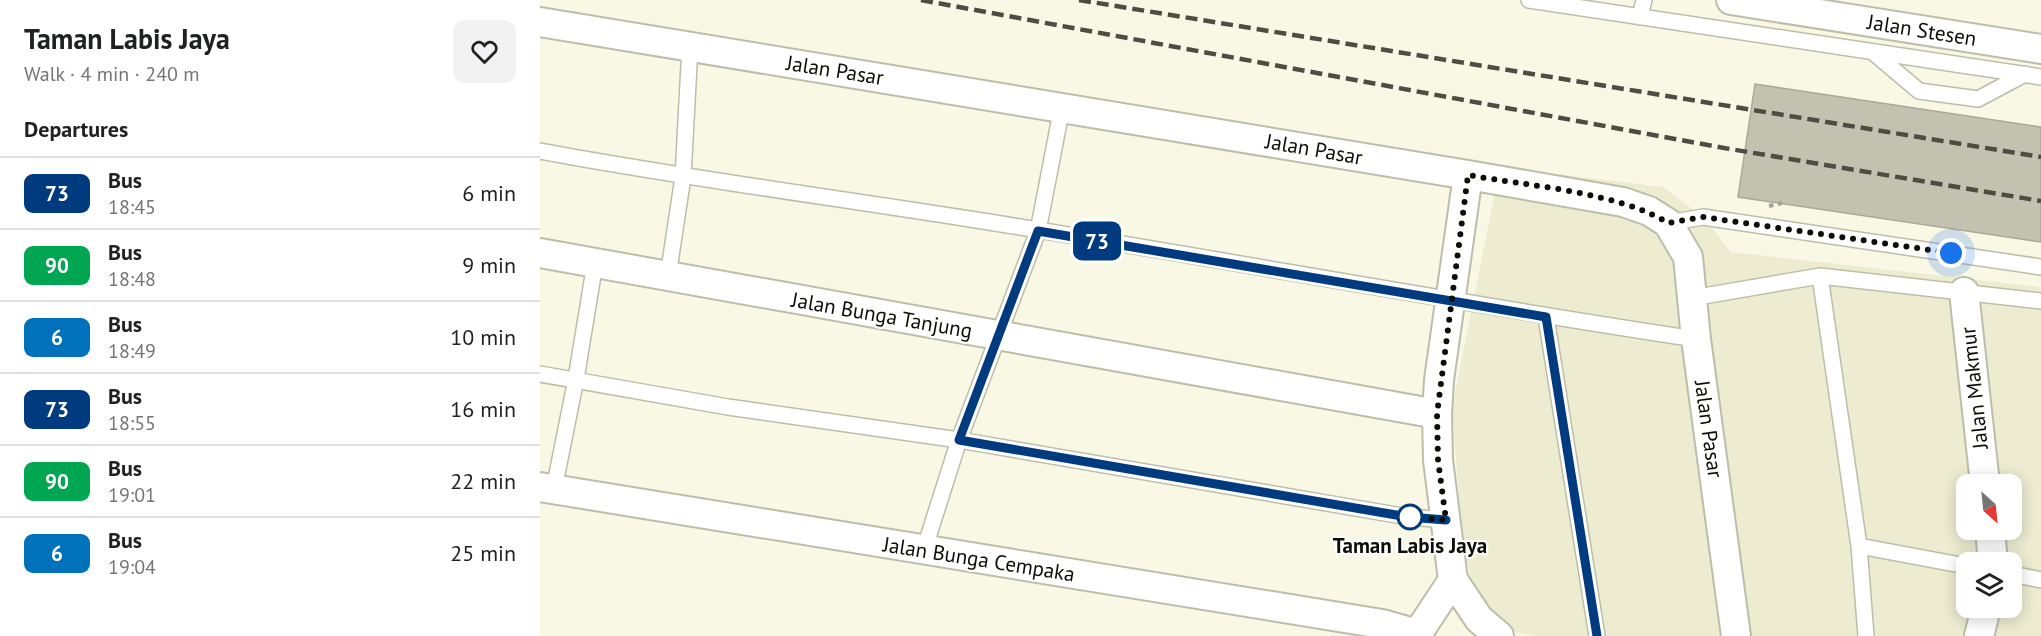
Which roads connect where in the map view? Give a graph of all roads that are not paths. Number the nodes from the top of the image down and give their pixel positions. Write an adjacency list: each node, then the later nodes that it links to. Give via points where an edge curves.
1 (1529, 0): 4 (lane)
2 (1644, 0): 4 (lane)
3 (1731, 0): 7 (street, Jalan Stesen)
4 (1640, 17): 8 (lane)
5 (540, 22): 6 (street, Jalan Pasar)
6 (690, 46): 11 (street, Jalan Pasar); 14 (lane)
7 (2041, 48)
8 (1873, 52): 9 (lane); 9 (lane, via 1918,91 1978,99)
9 (2025, 74): 10 (lane)
10 (2041, 77)
11 (1062, 107): 13 (street, Jalan Pasar); 16 (lane)
12 (540, 151): 14 (lane)
13 (1468, 175): 15 (street, Jalan Pasar, via 1623,202); 25 (street)
14 (683, 177): 16 (lane); 20 (lane)
15 (1668, 223): 19 (lane, via 1703,217); 23 (street, Jalan Pasar, via 1688,257)
16 (1038, 231): 25 (lane); 27 (lane)
17 (540, 253): 18 (street, Jalan Bunga Tanjung)
18 (595, 263): 20 (street, Jalan Bunga Tanjung); 30 (lane)
19 (2041, 267)
20 (668, 276): 27 (street, Jalan Bunga Tanjung)
21 (1820, 276): 22 (lane); 23 (lane); 36 (lane)
22 (1964, 292): 24 (lane); 33 (street, Jalan Makmur)
23 (1692, 298): 28 (street, Jalan Pasar)
24 (2041, 301)
25 (1450, 302): 26 (lane); 31 (street)
26 (1546, 317): 28 (lane); 45 (lane)
27 (996, 335): 31 (street, Jalan Bunga Tanjung); 32 (lane)
28 (1696, 339): 46 (street, Jalan Pasar)
29 (540, 374): 30 (lane)
30 (576, 379): 32 (lane, via 728,407); 34 (lane)
31 (1437, 414): 35 (street)
32 (959, 440): 35 (lane, via 1408,517); 37 (lane)
33 (1984, 474)
34 (547, 488): 37 (street, Jalan Bunga Cempaka)
35 (1446, 520): 40 (street)
36 (1859, 546): 38 (lane); 47 (lane)
37 (924, 550): 43 (street, Jalan Bunga Cempaka, via 1371,622)
38 (1956, 564)
39 (2022, 576): 41 (lane)
40 (1453, 580): 43 (street); 44 (street, via 1479,619)
41 (2041, 580)
42 (1984, 618): 48 (street)
43 (1417, 635)
44 (1499, 636)
45 (1597, 636)
46 (1736, 636)
47 (1866, 636)
48 (1979, 636)

